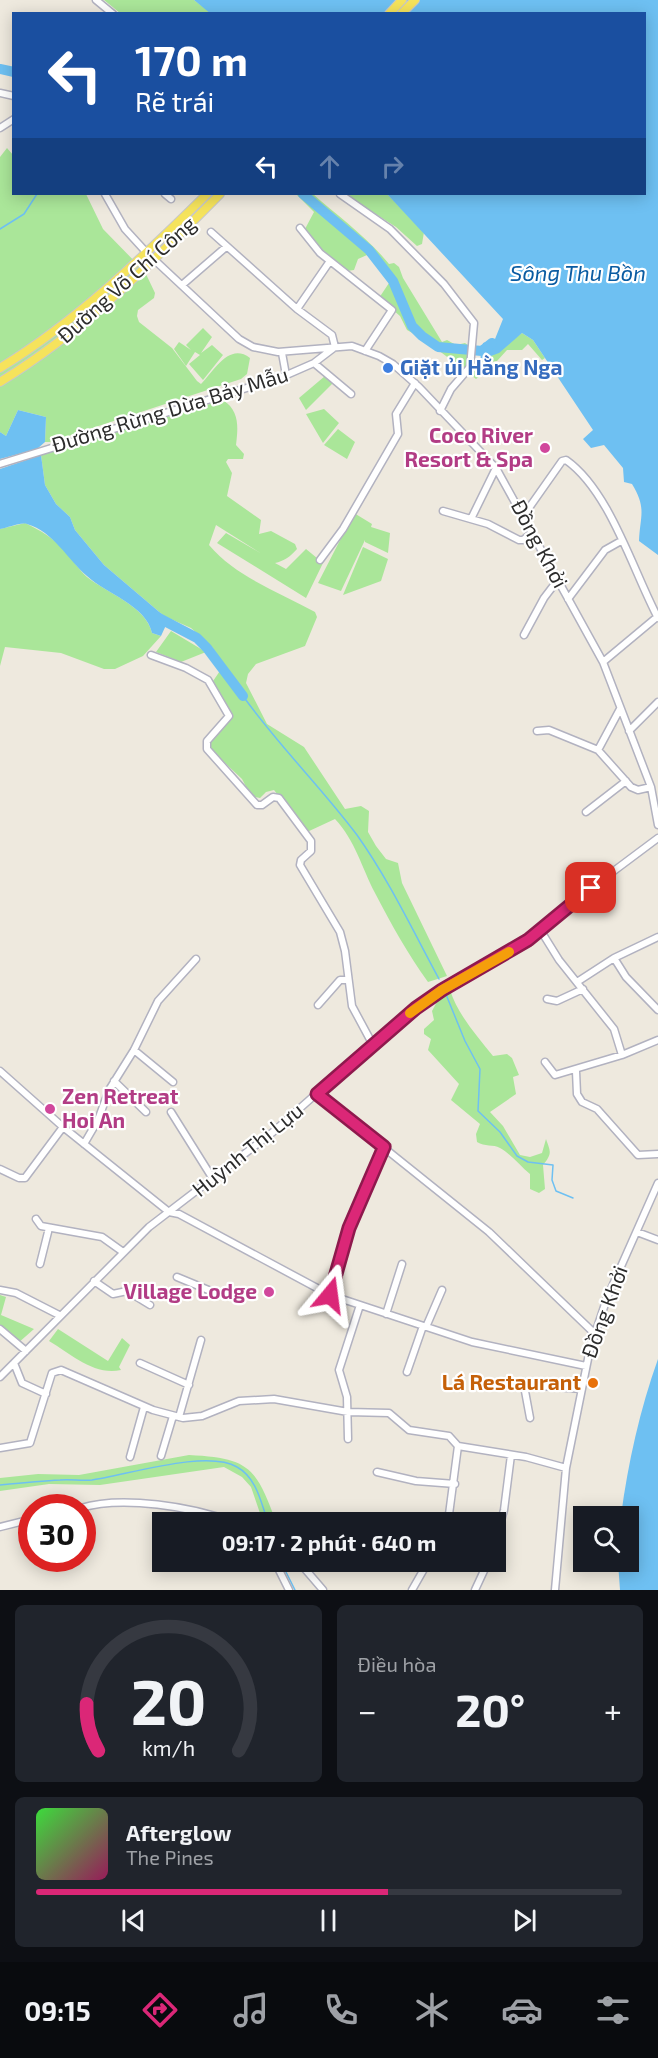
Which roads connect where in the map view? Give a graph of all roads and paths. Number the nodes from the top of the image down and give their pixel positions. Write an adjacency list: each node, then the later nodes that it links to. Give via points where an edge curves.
1 (96, 0): 4 (street)
2 (402, 0): 5 (main road)
3 (415, 0): 6 (main road)
4 (111, 12)
5 (391, 12)
6 (404, 12)
7 (106, 195): 16 (street, Đồng Khởi, via 125,229)
8 (166, 195): 12 (street)
9 (206, 195): 16 (main road, Đường Võ Chí Công)
10 (219, 195): 17 (main road, Đường Võ Chí Công)
11 (341, 195): 30 (street, via 390,229 444,284 474,323 470,367)
12 (171, 199)
13 (300, 228): 18 (street)
14 (211, 232): 15 (street)
15 (226, 247): 19 (street); 20 (street)
16 (146, 252): 17 (street, Đồng Khởi); 25 (main road, Đường Võ Chí Công, via 57,328)
17 (154, 260): 19 (street, Đồng Khởi); 27 (main road, Đường Võ Chí Công, via 66,337)
18 (330, 261): 20 (street); 22 (street, via 392,310)
19 (182, 285): 23 (street, Đồng Khởi, via 239,339 253,347)
20 (297, 309): 21 (street, via 332,335)
21 (335, 347): 22 (street, Đồng Khởi, via 352,346); 23 (street, Đồng Khởi); 24 (street, Đường Rừng Dừa Bảy Mẫu)
22 (365, 351): 28 (street, Đồng Khởi, via 393,364)
23 (282, 353): 26 (street)
24 (314, 363): 26 (street, Đường Rừng Dừa Bảy Mẫu); 29 (street)
25 (0, 368)
26 (286, 375): 31 (street, Đường Rừng Dừa Bảy Mẫu)
27 (0, 382)
28 (415, 383): 30 (street, Đồng Khởi); 38 (street, via 396,414 399,431 344,529)
29 (351, 394)
30 (440, 411): 32 (street, Đồng Khởi)
31 (0, 464)
32 (496, 468): 34 (street, Đồng Khởi); 35 (street)
33 (443, 511): 35 (street)
34 (524, 515): 36 (street, Đồng Khởi); 37 (street, via 566,460 587,480 614,521)
35 (471, 519): 36 (street, via 519,540)
36 (533, 532): 39 (street, Đồng Khởi)
37 (621, 541): 40 (street, via 605,550); 41 (street)
38 (320, 560)
39 (557, 580): 40 (street, Đồng Khởi); 42 (street)
40 (567, 599): 44 (street, Đồng Khởi)
41 (658, 618): 44 (street)
42 (524, 635)
43 (151, 655): 60 (street, via 210,681 229,716 207,741 207,749 257,805 273,796 279,798 310,841 310,851 300,865 340,932)
44 (603, 663): 46 (street, Đồng Khởi)
45 (658, 702): 48 (street)
46 (620, 709): 48 (street, Đồng Khởi); 49 (street)
47 (537, 731): 49 (street, via 549,730)
48 (629, 731): 51 (street, Đồng Khởi)
49 (598, 750): 50 (street)
50 (626, 781): 51 (street, via 638,790); 52 (street)
51 (651, 787): 53 (street, Đồng Khởi)
52 (586, 812)
53 (658, 819): 54 (street, Đồng Khởi)
54 (658, 825)
55 (658, 838): 56 (street, Huỳnh Thị Lựu)
56 (541, 931): 61 (street); 67 (street, Huỳnh Thị Lựu, via 435,994)
57 (658, 937): 58 (street)
58 (614, 958): 61 (street); 65 (street, via 626,977)
59 (196, 959): 68 (street, via 158,1001)
60 (347, 980): 64 (street, via 340,980); 67 (street, via 353,1008)
61 (578, 982): 62 (street)
62 (583, 989): 63 (street, via 557,1001); 69 (street, via 614,1029)
63 (547, 999)
64 (318, 1005)
65 (658, 1010)
66 (658, 1040): 69 (street)
67 (373, 1045): 75 (street, Huỳnh Thị Lựu)
68 (134, 1050): 73 (street); 74 (street)
69 (622, 1055): 72 (street)
70 (545, 1062): 72 (street, via 553,1075)
71 (0, 1071): 78 (street)
72 (576, 1071): 81 (street, via 577,1094 582,1102 597,1109 638,1155)
73 (114, 1081): 76 (street); 79 (street)
74 (173, 1082)
75 (317, 1094): 80 (street); 83 (street, Huỳnh Thị Lựu)
76 (146, 1112)
77 (171, 1112): 83 (street)
78 (63, 1127): 79 (street); 82 (street, via 25,1178)
79 (84, 1144): 85 (street)
80 (384, 1147): 98 (street, via 349,1228); 105 (street, via 489,1232)
81 (658, 1154)
82 (0, 1169)
83 (213, 1179): 85 (street, Huỳnh Thị Lựu)
84 (658, 1184): 88 (street, Đồng Khởi)
85 (169, 1212): 90 (street, Huỳnh Thị Lựu); 98 (street, via 180,1214)
86 (36, 1219): 87 (street)
87 (49, 1228): 90 (street, via 102,1237); 91 (street)
88 (637, 1232): 89 (street); 105 (street, Đồng Khởi)
89 (658, 1240)
90 (123, 1252): 94 (street, Huỳnh Thị Lựu)
91 (40, 1264)
92 (402, 1264): 101 (street)
93 (177, 1277): 97 (street)
94 (94, 1281): 99 (street, via 113,1294 127,1291); 102 (street, Huỳnh Thị Lựu)
95 (0, 1290): 102 (street, via 16,1293)
96 (442, 1290): 103 (street)
97 (218, 1294)
98 (330, 1295): 100 (street)
99 (150, 1305)
100 (360, 1305): 101 (street); 117 (street, via 339,1370)
101 (386, 1314): 103 (street)
102 (59, 1315): 107 (street, Huỳnh Thị Lựu)
103 (424, 1327): 110 (street, via 472,1342); 111 (street)
104 (0, 1329): 107 (street)
105 (594, 1334): 110 (street, Đồng Khởi)
106 (201, 1340): 113 (street)
107 (26, 1351): 108 (street, Huỳnh Thị Lựu)
108 (14, 1363): 112 (street, Huỳnh Thị Lựu); 115 (street, via 22,1383)
109 (140, 1363): 113 (street)
110 (586, 1366): 114 (street, Đồng Khởi)
111 (407, 1372)
112 (0, 1377)
113 (189, 1385): 118 (street)
114 (582, 1389): 119 (street, via 527,1385); 126 (street, Đồng Khởi)
115 (46, 1394): 116 (street, via 52,1373 61,1371); 122 (street, via 30,1443)
116 (144, 1407): 118 (street); 125 (street)
117 (348, 1412): 118 (street, via 274,1399 239,1401 202,1416); 120 (street); 121 (street, via 389,1413 410,1430 449,1436)
118 (176, 1417): 124 (street)
119 (530, 1418)
120 (348, 1438)
121 (458, 1446): 123 (street); 128 (street)
122 (0, 1448)
123 (511, 1455): 126 (street); 132 (street)
124 (161, 1456)
125 (130, 1457)
126 (566, 1468): 143 (street, Đồng Khởi)
127 (377, 1472): 128 (street)
128 (455, 1484): 131 (street)
129 (96, 1504): 130 (street, via 129,1502)
130 (198, 1512)
131 (450, 1512)
132 (503, 1512)
133 (18, 1523): 134 (street)
134 (0, 1527)
135 (280, 1572): 139 (street)
136 (307, 1572): 140 (street)
137 (422, 1572): 141 (street)
138 (483, 1572): 142 (street)
139 (289, 1590)
140 (323, 1590)
141 (412, 1590)
142 (475, 1590)
143 (555, 1590)

